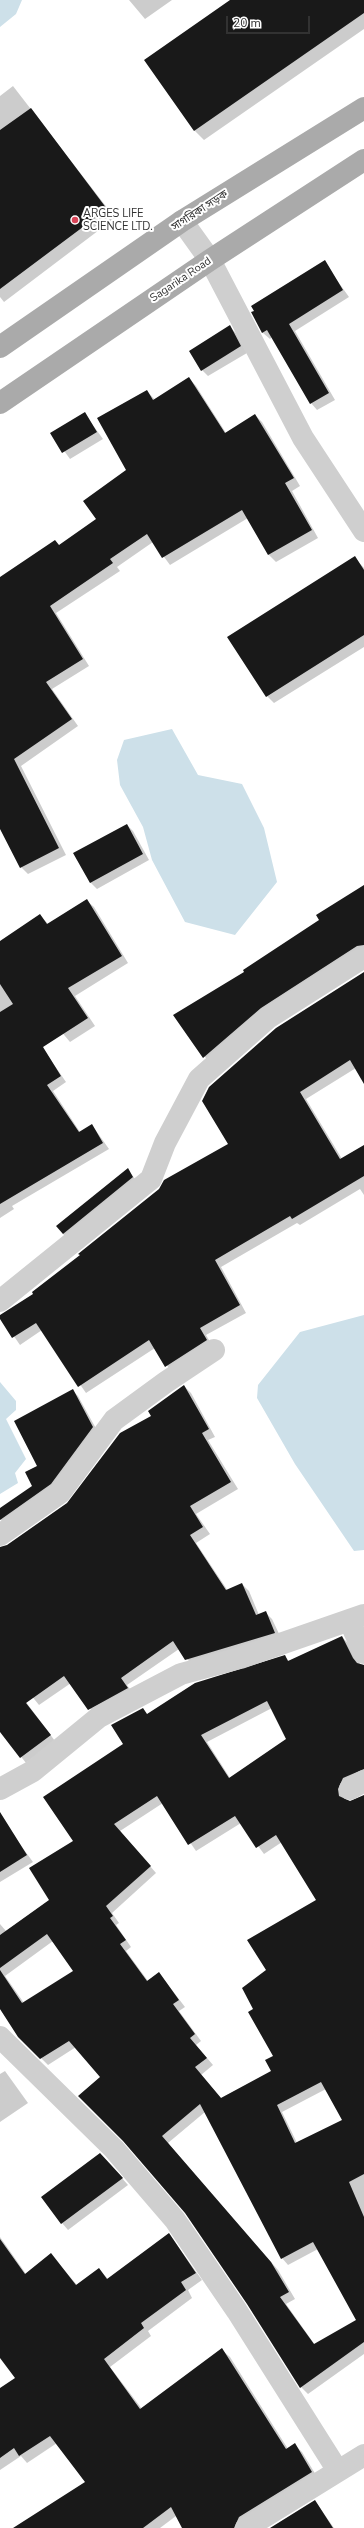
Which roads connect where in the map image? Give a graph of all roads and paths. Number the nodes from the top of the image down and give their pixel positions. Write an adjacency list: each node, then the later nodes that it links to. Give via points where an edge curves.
1 (364, 108): 3 (main road, সাগরিকা সড়ক)
2 (364, 160): 4 (main road, Sagarika Road)
3 (182, 221): 4 (street); 5 (main road, সাগরিকা সড়ক)
4 (210, 260): 6 (main road, Sagarika Road); 7 (street, via 303,438)
5 (0, 347)
6 (0, 403)
7 (364, 531)
8 (364, 957): 9 (street, via 268,1018 199,1079 165,1143 151,1178)
9 (0, 1301)
10 (214, 1350): 11 (street, via 114,1420 60,1493)
11 (0, 1535)
12 (357, 1617): 13 (street); 14 (street, via 240,1658 181,1674 99,1717 33,1771)
13 (364, 1653)
14 (0, 1788)
15 (0, 2037): 17 (street, via 114,2149 175,2220 237,2311)
16 (364, 2455): 17 (street)
17 (338, 2471): 18 (street)
18 (246, 2528)

